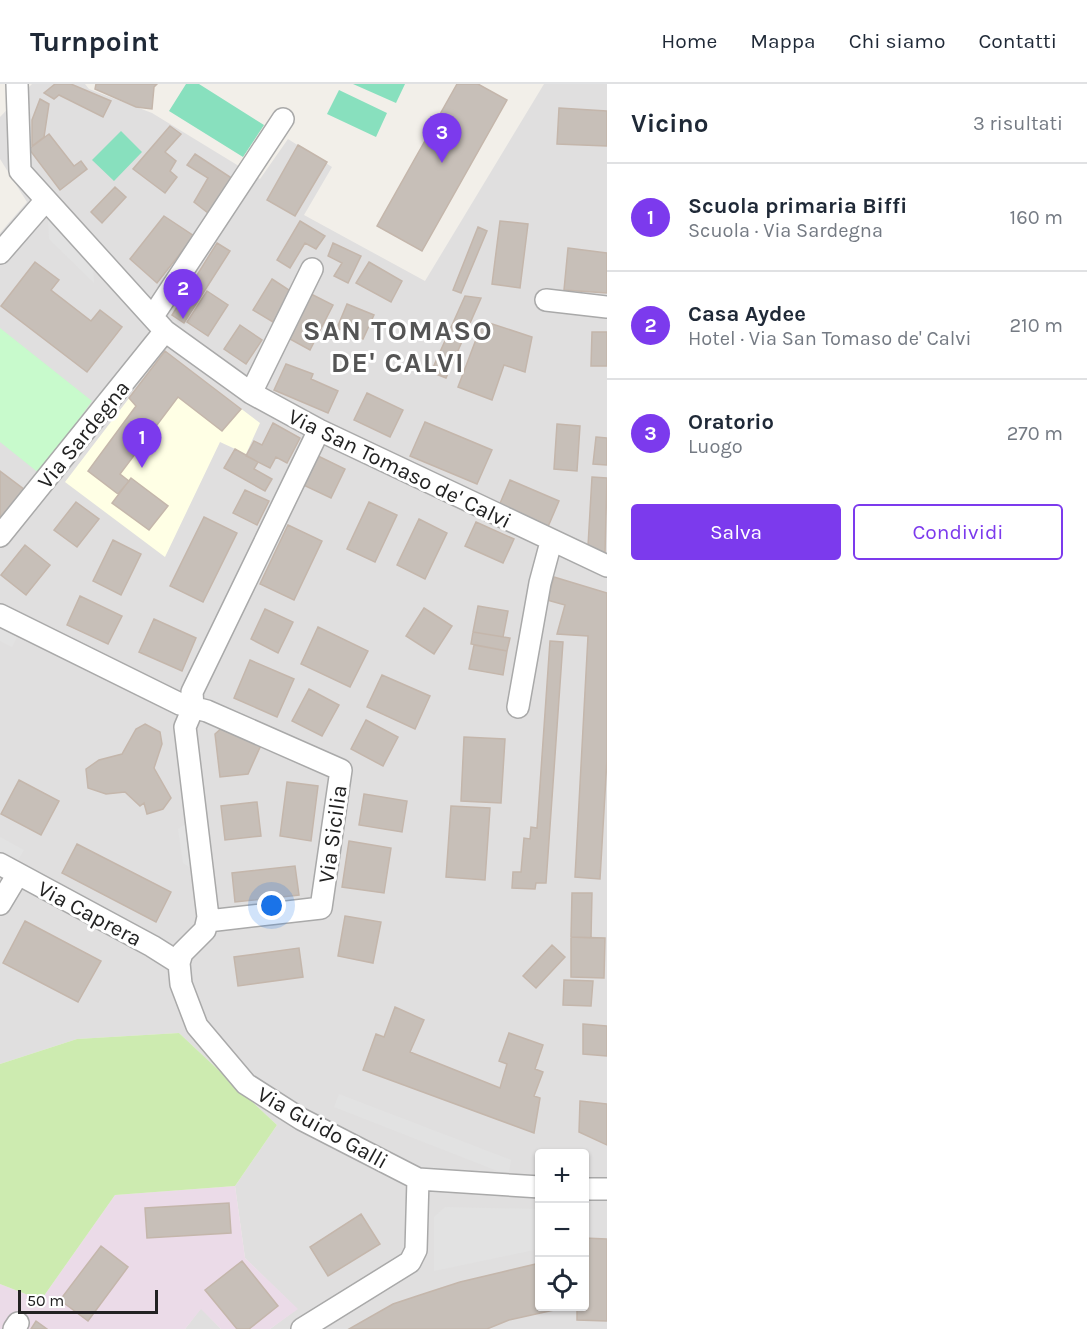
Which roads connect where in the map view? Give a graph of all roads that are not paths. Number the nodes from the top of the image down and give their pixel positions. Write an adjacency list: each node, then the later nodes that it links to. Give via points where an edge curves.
1 (18, 85): 3 (street, Via San Tomaso de' Calvi, via 20,171)
2 (283, 119): 8 (street)
3 (46, 200): 4 (street); 8 (street, Via San Tomaso de' Calvi)
4 (0, 253)
5 (312, 269): 9 (street)
6 (546, 300): 7 (street)
7 (607, 307)
8 (159, 323): 9 (street, Via San Tomaso de' Calvi); 11 (street, Via Sardegna)
9 (251, 393): 10 (street, Via San Tomaso de' Calvi)
10 (319, 430): 12 (street, Via San Tomaso de' Calvi); 16 (street, via 192,692)
11 (0, 536)
12 (551, 542): 13 (street, Via San Tomaso de' Calvi); 15 (street)
13 (607, 566)
14 (0, 615): 16 (street)
15 (518, 707)
16 (193, 708): 19 (street, via 185,727); 19 (street, Via Sicilia, via 341,770 321,908)
17 (9, 869): 18 (street); 20 (street, Via Caprera)
18 (0, 904)
19 (207, 921): 20 (street, via 200,937 182,953)
20 (179, 963): 21 (street, Via Guido Galli, via 186,1004 197,1026 246,1084 301,1119)
21 (418, 1179): 22 (street, Via Guido Galli); 25 (street, via 416,1250 410,1262)
22 (535, 1187)
23 (589, 1189): 24 (street)
24 (607, 1190)
25 (302, 1329)

